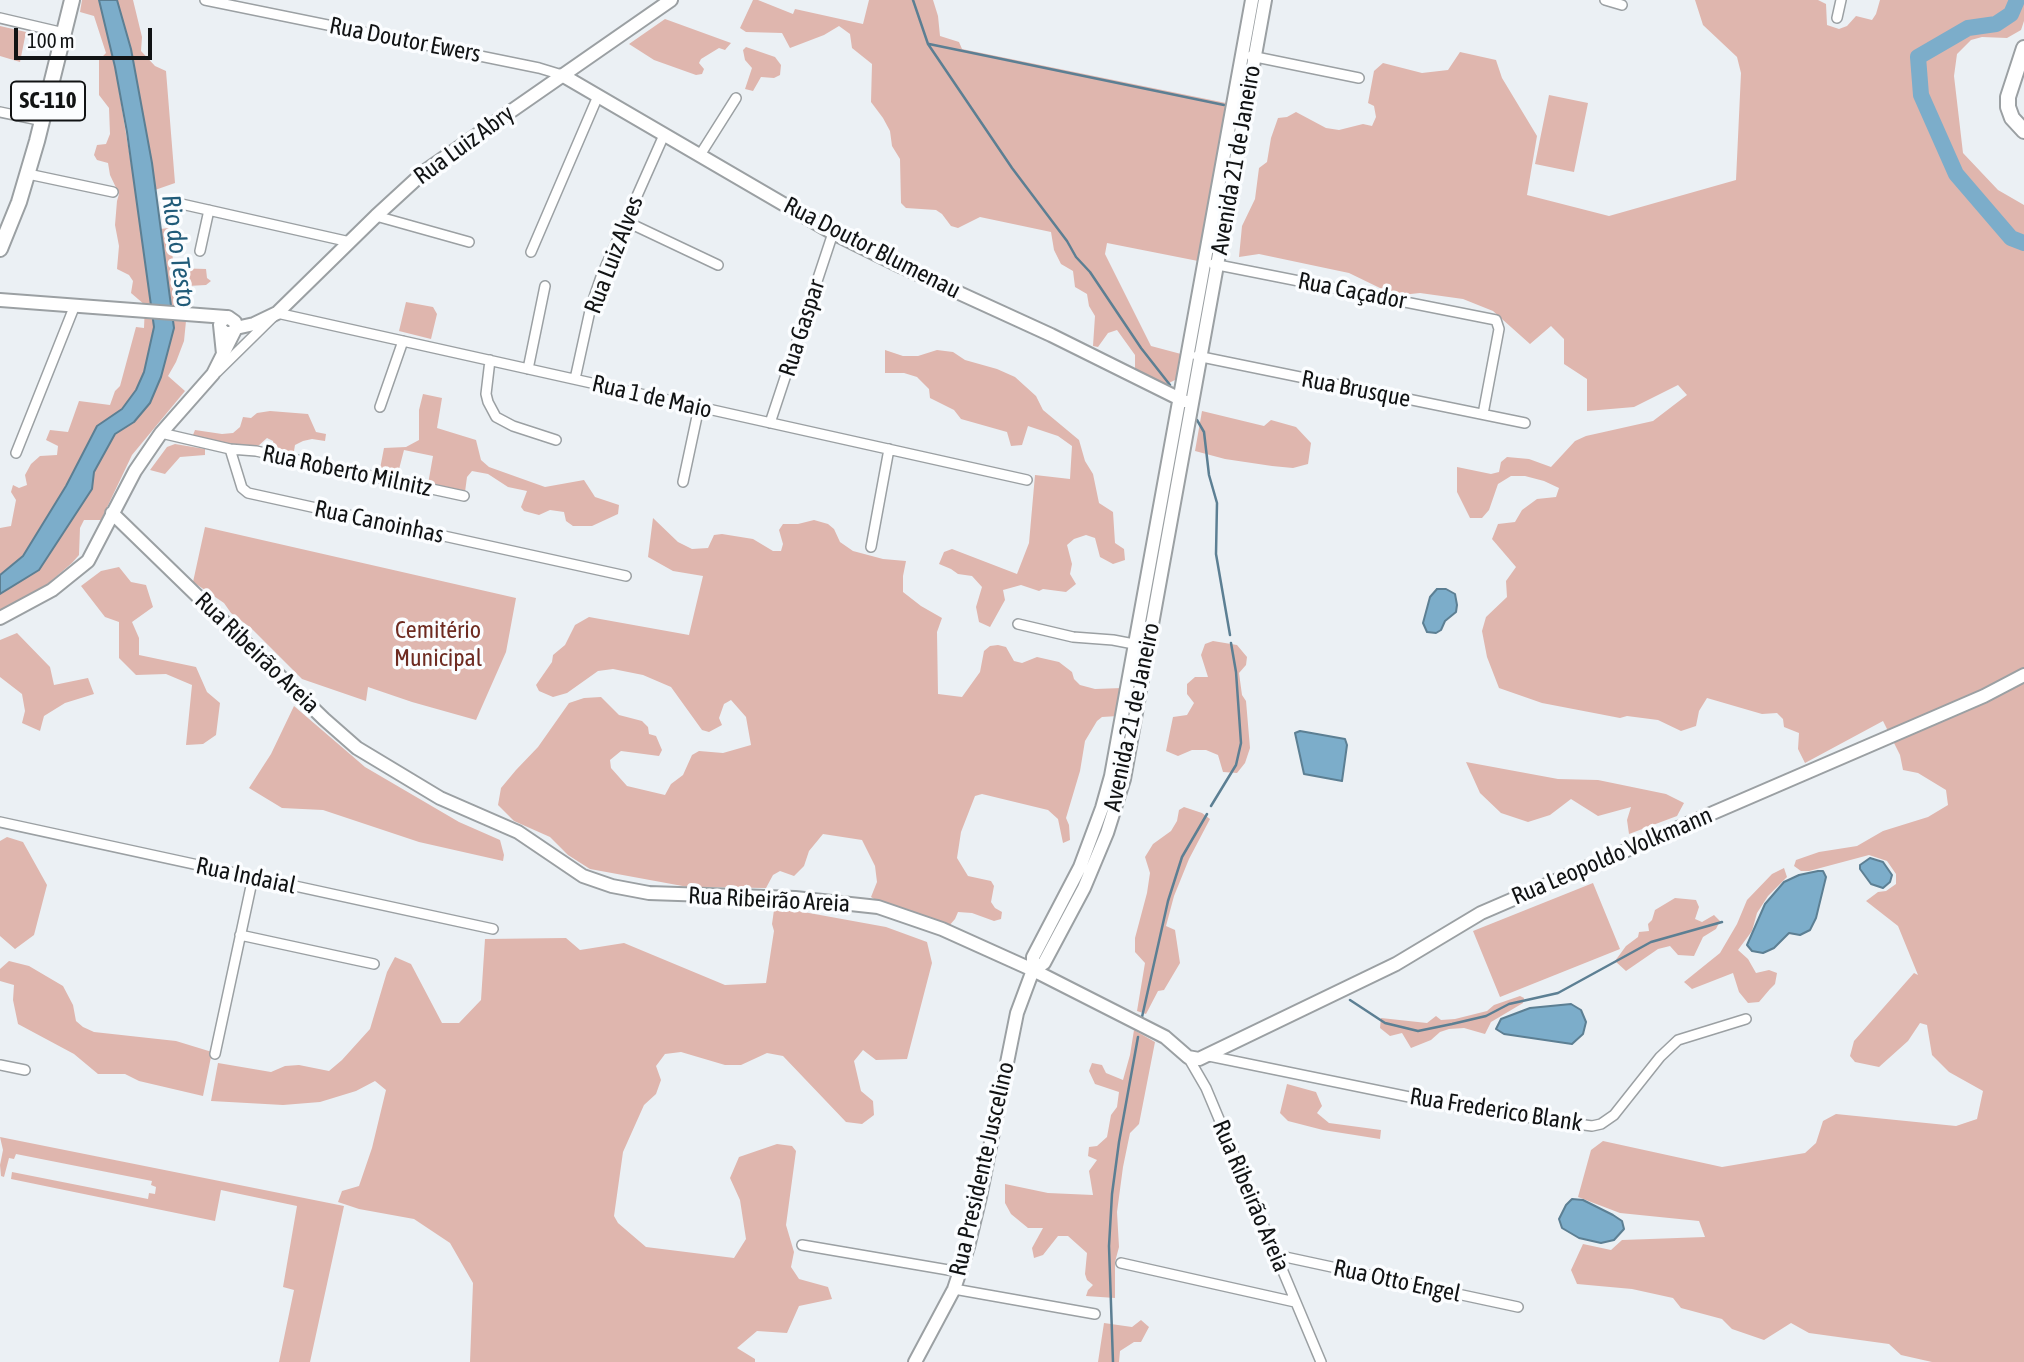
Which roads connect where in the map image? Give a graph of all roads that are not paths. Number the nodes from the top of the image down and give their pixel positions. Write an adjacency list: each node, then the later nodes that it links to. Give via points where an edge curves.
1 (72, 0): 11 (main road, SC-110)
2 (205, 0): 14 (street, Rua Doutor Ewers)
3 (671, 0): 14 (street, Rua Luiz Abry)
4 (1252, 0): 13 (street, Avenida 21 de Janeiro)
5 (1265, 0): 13 (street, Avenida 21 de Janeiro)
6 (1605, 0): 8 (street)
7 (1841, 0): 10 (street)
8 (1622, 5)
9 (0, 18): 11 (street)
10 (1837, 18)
11 (64, 33): 19 (main road, SC-110)
12 (2024, 48): 20 (main road, via 2010,85 2008,107)
13 (1249, 55): 15 (street); 36 (street, Avenida 21 de Janeiro)
14 (562, 75): 16 (street, Rua Doutor Blumenau); 27 (street, Rua Luiz Abry, via 431,166)
15 (1359, 78)
16 (598, 96): 21 (street, Rua Doutor Blumenau); 35 (street)
17 (736, 98): 22 (street)
18 (0, 112): 19 (street)
19 (43, 121): 23 (main road, SC-110)
20 (2024, 131)
21 (664, 135): 22 (street, Rua Doutor Blumenau); 29 (street, Rua Luiz Alves)
22 (700, 155): 30 (street, Rua Doutor Blumenau)
23 (28, 174): 24 (street); 28 (main road, SC-110)
24 (113, 192)
25 (177, 203): 26 (street)
26 (209, 210): 31 (street); 34 (street)
27 (376, 216): 31 (street, Rua Luiz Abry); 32 (street)
28 (6, 219): 33 (main road, SC-110)
29 (625, 222): 37 (street); 47 (street, Rua Luiz Alves, via 596,291)
30 (833, 233): 49 (street, Rua Doutor Blumenau); 53 (street, Rua Gaspar)
31 (350, 242): 41 (street, Rua Luiz Abry)
32 (469, 242)
33 (0, 249)
34 (200, 251)
35 (531, 252)
36 (1211, 264): 44 (street, Avenida 21 de Janeiro); 52 (street, Rua Caçador, via 1492,318 1499,329)
37 (718, 265)
38 (545, 286): 46 (street)
39 (0, 300): 40 (street)
40 (75, 305): 42 (street, via 191,314); 59 (street)
41 (277, 313): 42 (street); 43 (street, Rua 1 de Maio); 48 (street)
42 (228, 325): 48 (street, via 223,355)
43 (402, 341): 45 (street, Rua 1 de Maio); 50 (street)
44 (1194, 356): 49 (street, Avenida 21 de Janeiro); 52 (street, Rua Brusque)
45 (490, 360): 46 (street, Rua 1 de Maio); 56 (street, via 486,394 491,411 504,423)
46 (528, 369): 47 (street, Rua 1 de Maio)
47 (575, 379): 51 (street, Rua 1 de Maio)
48 (208, 381): 55 (street)
49 (1186, 402): 68 (street, Avenida 21 de Janeiro)
50 (380, 407)
51 (699, 407): 53 (street, Rua 1 de Maio); 61 (street)
52 (1483, 414): 54 (street, Rua Brusque)
53 (770, 423): 58 (street, Rua 1 de Maio)
54 (1525, 423)
55 (161, 433): 57 (street); 63 (street)
56 (556, 440)
57 (230, 449): 62 (street, Rua Roberto Milnitz); 65 (street, Rua Canoinhas, via 242,488 248,493)
58 (889, 449): 60 (street, Rua 1 de Maio); 64 (street)
59 (16, 453)
60 (1027, 480)
61 (683, 482)
62 (464, 496)
63 (113, 513): 66 (street, via 95,551 79,569 52,590); 75 (street, Rua Ribeirão Areia, via 357,748 440,799 518,832 583,876 649,893 878,906)
64 (871, 547)
65 (626, 576)
66 (0, 618)
67 (1018, 624): 68 (street)
68 (1141, 646): 75 (street, Avenida 21 de Janeiro, via 1107,833 1044,963)
69 (2024, 676): 79 (street, Rua Leopoldo Volkmann, via 1495,906 1396,964)
70 (0, 822): 71 (street, Rua Indaial)
71 (253, 877): 72 (street, Rua Indaial); 73 (street)
72 (493, 929)
73 (240, 935): 74 (street); 77 (street)
74 (374, 964)
75 (1033, 970): 78 (street, Rua Ribeirão Areia, via 1165,1037); 85 (street, Rua Presidente Juscelino, via 1017,1013 980,1198)
76 (1746, 1019): 79 (street, Rua Frederico Blank, via 1678,1040 1614,1115 1592,1126 1468,1109)
77 (215, 1054)
78 (1185, 1054): 79 (street); 83 (street, Rua Ribeirão Areia, via 1206,1088)
79 (1209, 1056)
80 (0, 1065): 81 (street)
81 (25, 1070)
82 (802, 1245): 85 (street)
83 (1276, 1255): 87 (street, Rua Ribeirão Areia); 88 (street, Rua Otto Engel)
84 (1121, 1263): 87 (street)
85 (960, 1272): 86 (street, Rua Presidente Juscelino)
86 (954, 1289): 89 (street); 90 (street, Rua Presidente Juscelino)
87 (1296, 1302): 91 (street, Rua Ribeirão Areia)
88 (1518, 1307)
89 (1095, 1314)
90 (915, 1362)
91 (1321, 1362)

